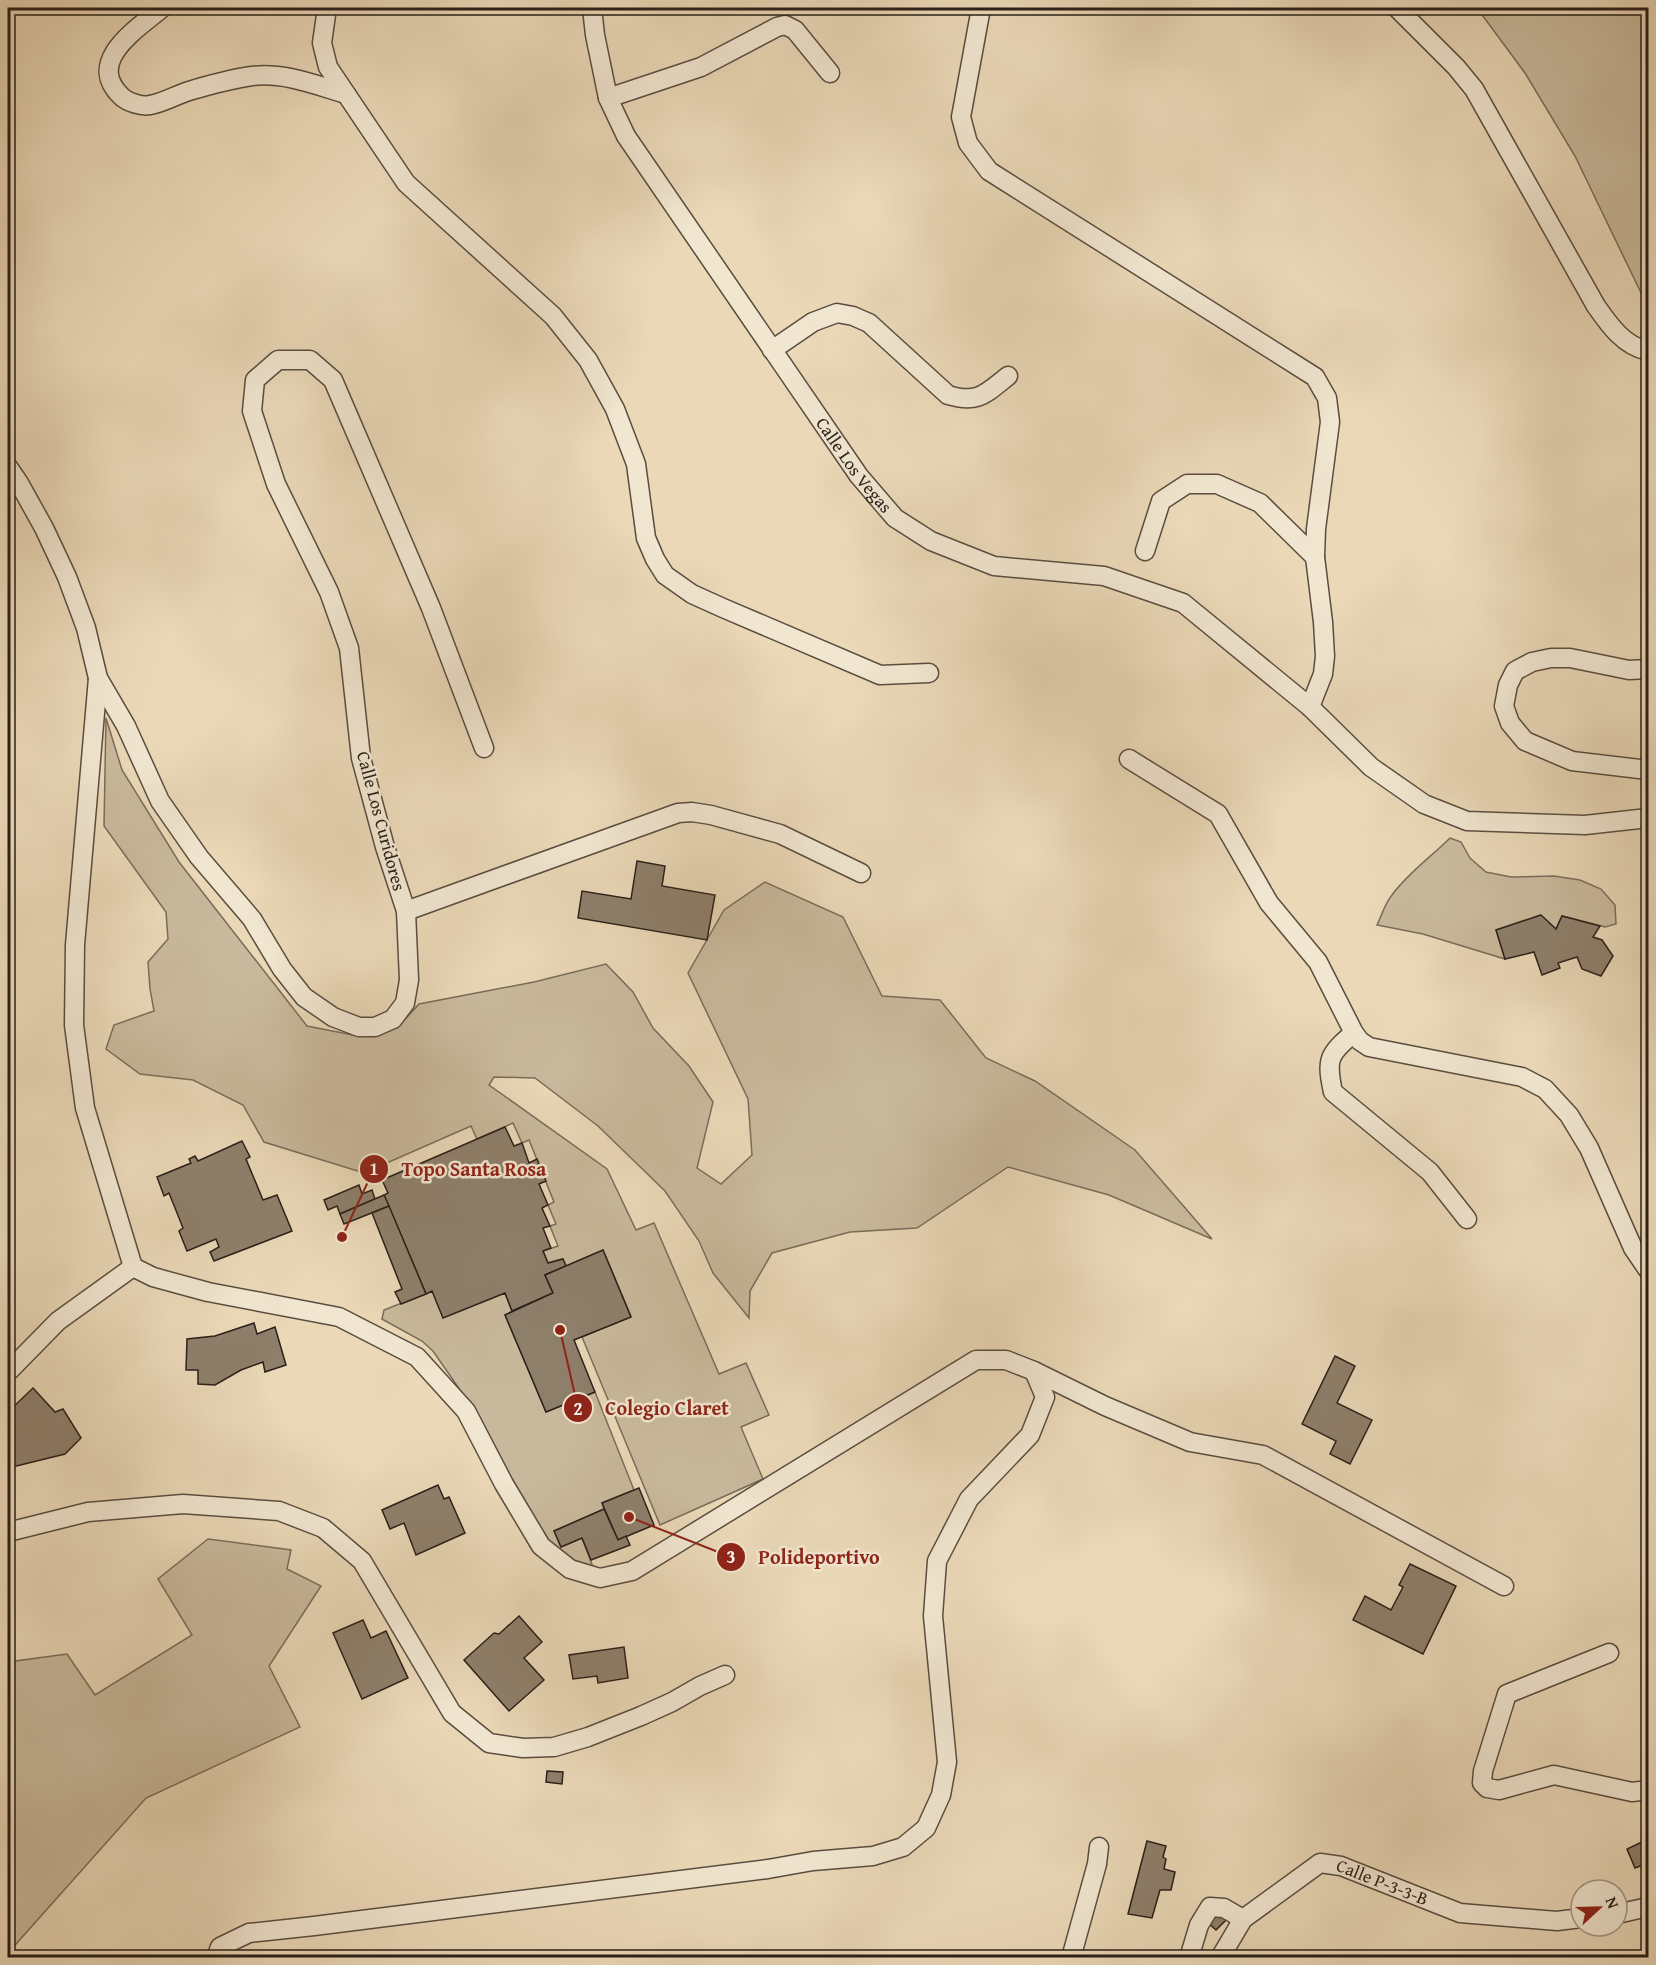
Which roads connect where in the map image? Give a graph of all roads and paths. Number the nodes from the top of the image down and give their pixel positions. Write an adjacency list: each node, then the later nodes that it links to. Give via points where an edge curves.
1 (162, 8): 7 (street, via 132,32 108,65 112,88 125,101 148,106 253,76 288,77)
2 (327, 8): 7 (street, via 322,44 328,67)
3 (592, 8): 8 (street, Calle Los Vegas)
4 (981, 8): 14 (street, via 962,117 968,144 989,171 1315,377 1327,398 1330,422)
5 (1397, 8): 10 (street, via 1474,89 1607,322 1637,349)
6 (830, 73): 8 (street, via 795,30 785,25 701,67)
7 (346, 94): 16 (street, via 406,183 553,316 588,360 615,409 636,464 646,538 665,575 692,594 880,675)
8 (608, 98): 9 (street, Calle Los Vegas, via 626,136)
9 (772, 350): 11 (street, via 813,322 837,313 869,323 948,394 962,399 981,397); 18 (street, Calle Los Vegas, via 859,476 895,519 931,541 994,566 1104,576 1183,603)
10 (1648, 351)
11 (1008, 376)
12 (8, 467): 17 (street, Calle Los Curidores, via 67,577 86,628)
13 (1145, 550): 14 (street, via 1161,501 1187,484 1217,483 1260,503)
14 (1315, 557): 18 (street, via 1325,656 1323,674)
15 (1648, 669): 21 (street, via 1629,670 1570,658 1532,662 1515,671 1504,706 1510,723 1525,741 1572,761)
16 (929, 673)
17 (98, 678): 24 (street, Calle Los Curidores, via 126,726 160,801 199,857 252,919 304,997 333,1017 359,1027 375,1027 393,1019 405,1004 409,980); 27 (street, via 75,945 74,1025 85,1108)
18 (1310, 707): 22 (street, Calle Los Vegas, via 1371,767 1424,804 1467,821 1585,825)
19 (484, 748): 24 (street, Calle Los Curidores, via 431,608 333,380 310,360 278,360 255,380 252,411 276,484 329,592 348,648 362,758)
20 (1129, 759): 25 (street, via 1218,814 1269,903 1318,962)
21 (1648, 770)
22 (1648, 818)
23 (861, 873): 24 (street, via 780,834 711,815 678,813)
24 (406, 911)
25 (1354, 1033): 26 (street, via 1329,1060 1333,1092 1430,1172); 28 (street, via 1369,1047 1522,1077 1545,1089 1569,1115 1589,1148 1633,1248)
26 (1467, 1219)
27 (133, 1267): 29 (street, via 153,1277 208,1292 339,1317 417,1357 466,1411 541,1546 570,1569 600,1578 632,1571 976,1360 1006,1360); 30 (street, via 58,1321)
28 (1648, 1270)
29 (1034, 1371): 32 (street, via 1190,1442 1263,1455); 41 (street, via 1045,1397 1030,1435 969,1499 937,1561 933,1616 947,1762 941,1795 926,1828 903,1847 873,1856 249,1932 220,1947)
30 (8, 1372)
31 (8, 1532): 34 (street, via 88,1512 183,1504 279,1511 323,1528 362,1561 452,1713 489,1743 554,1747 640,1716)
32 (1504, 1586)
33 (1609, 1653): 35 (street, via 1507,1694 1482,1783 1499,1790 1554,1775 1632,1792)
34 (725, 1675)
35 (1648, 1790)
36 (1099, 1847): 42 (street)
37 (1648, 1907): 38 (street)
38 (1629, 1911)
39 (1243, 1919): 40 (street, Calle P-3-3-B, via 1320,1863 1341,1866 1460,1913); 43 (street, via 1224,1908 1210,1907 1199,1925); 44 (street, Calle P-3-3-B)
40 (1569, 1920)
41 (216, 1958)
42 (1071, 1958)
43 (1189, 1958)
44 (1220, 1958)

